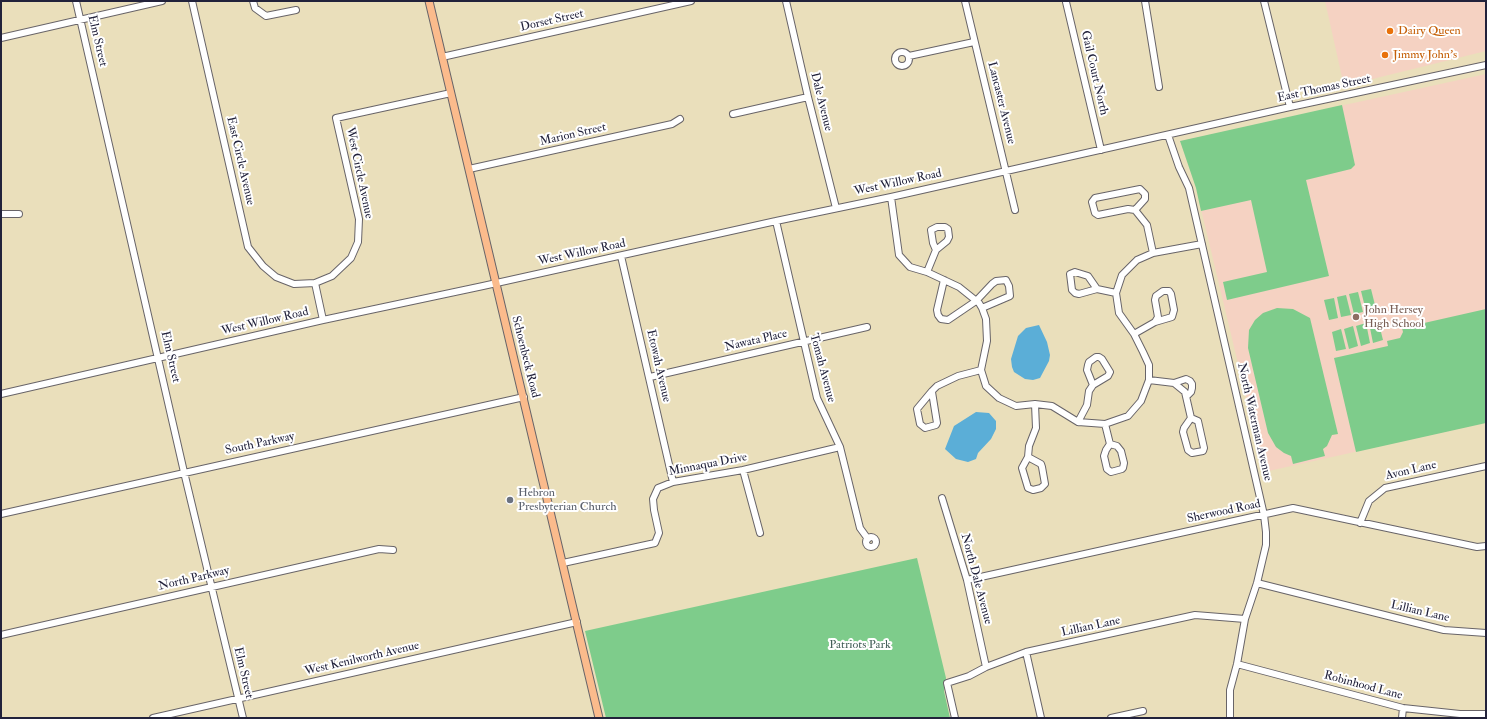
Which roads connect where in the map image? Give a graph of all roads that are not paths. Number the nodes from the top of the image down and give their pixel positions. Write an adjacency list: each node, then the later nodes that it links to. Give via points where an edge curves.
1 (76, 1): 13 (street, Elm Street)
2 (162, 1): 13 (street)
3 (192, 1): 42 (street, East Circle Avenue, via 248,247 276,277 294,284)
4 (253, 1): 12 (street, via 255,8 266,16)
5 (429, 1): 17 (main road, Schoenbeck Road)
6 (691, 1): 17 (street, Dorset Street)
7 (786, 1): 21 (street, Dale Avenue)
8 (965, 1): 15 (street, Lancaster Avenue)
9 (1146, 1): 19 (street)
10 (1264, 1): 22 (street)
11 (1066, 2): 26 (street, Gail Court North)
12 (296, 10)
13 (81, 19): 14 (street); 53 (street, Elm Street)
14 (1, 38)
15 (974, 42): 16 (street); 28 (street, Lancaster Avenue)
16 (909, 56)
17 (442, 57): 20 (main road, Schoenbeck Road)
18 (1486, 66): 22 (street, East Thomas Street)
19 (1159, 87)
20 (451, 93): 27 (main road, Schoenbeck Road); 42 (street, West Circle Avenue, via 336,118 359,219 358,242 351,258 337,272)
21 (808, 97): 23 (street); 30 (street, Dale Avenue)
22 (1290, 107): 25 (street, East Thomas Street)
23 (733, 114)
24 (680, 119): 27 (street, Marion Street, via 672,124)
25 (1168, 135): 26 (street, West Willow Road); 36 (street, North Waterman Avenue, via 1189,188)
26 (1100, 150): 28 (street, West Willow Road)
27 (469, 169): 43 (main road, Schoenbeck Road)
28 (1006, 170): 29 (street, West Willow Road); 31 (street, Lancaster Avenue)
29 (891, 197): 30 (street, West Willow Road); 40 (street, via 899,255 910,266)
30 (836, 208): 35 (street, West Willow Road)
31 (1015, 210)
32 (1135, 210): 32 (street, via 1145,199 1145,194 1140,189 1095,198 1092,202 1098,215); 38 (street, via 1147,225)
33 (1, 214): 34 (street)
34 (19, 214)
35 (776, 221): 39 (street, West Willow Road); 52 (street, Tomah Avenue)
36 (1202, 244): 38 (street); 76 (street, North Waterman Avenue)
37 (936, 250): 40 (street)
38 (1153, 253): 45 (street, via 1137,260 1122,275)
39 (621, 256): 43 (street, West Willow Road); 55 (street, Etowah Avenue)
40 (927, 272): 41 (street)
41 (944, 280): 46 (street, via 959,287); 46 (street, via 936,310 941,319 953,318)
42 (315, 283): 48 (street)
43 (496, 283): 48 (street, West Willow Road); 62 (main road, Schoenbeck Road)
44 (1097, 289): 44 (street, via 1088,276 1075,272 1070,274 1075,294); 45 (street)
45 (1116, 293): 51 (street, via 1119,313)
46 (976, 301): 47 (street); 47 (street, via 996,281 1006,280 1010,296)
47 (982, 308): 54 (street, via 988,341)
48 (323, 320): 53 (street, West Willow Road)
49 (1155, 322): 49 (street, via 1174,314 1169,291 1163,291 1156,296 1158,317); 51 (street)
50 (867, 327): 52 (street, Nawata Place)
51 (1134, 334): 56 (street, via 1149,365)
52 (803, 342): 55 (street, Nawata Place); 68 (street, Tomah Avenue, via 817,398)
53 (159, 358): 60 (street, West Willow Road); 72 (street, Elm Street)
54 (981, 370): 59 (street, via 958,376 937,386); 63 (street, via 986,386 999,398 1016,406)
55 (650, 377): 73 (street, Etowah Avenue)
56 (1149, 380): 57 (street); 66 (street, via 1141,401 1128,416)
57 (1174, 383): 61 (street); 61 (street, via 1186,379 1190,381 1192,388)
58 (1093, 385): 58 (street, via 1110,372 1099,357 1088,365 1087,370); 65 (street)
59 (932, 392): 59 (street, via 917,409 920,424 925,428 937,423)
60 (1, 394)
61 (1187, 396): 64 (street)
62 (524, 398): 72 (street, South Parkway); 82 (main road, Schoenbeck Road)
63 (1035, 404): 65 (street, via 1052,406); 69 (street, via 1036,428)
64 (1192, 418): 64 (street, via 1183,432 1188,450 1192,453 1203,451 1204,448 1198,421)
65 (1078, 422): 66 (street)
66 (1105, 424): 67 (street)
67 (1110, 444): 67 (street, via 1104,456 1107,469 1111,472 1122,469 1124,463 1122,451)
68 (840, 447): 71 (street, Minnaqua Drive); 79 (street, Tomah Avenue, via 860,528)
69 (1028, 457): 69 (street, via 1022,468 1026,485 1030,489 1041,488 1045,484 1041,464)
70 (1486, 466): 77 (street, Avon Lane, via 1385,488 1369,501)
71 (743, 470): 73 (street, Minnaqua Drive); 78 (street)
72 (184, 472): 75 (street, South Parkway); 85 (street, Elm Street)
73 (673, 482): 82 (street, Minnaqua Drive, via 658,488 653,500 659,532 655,543)
74 (942, 498): 83 (street, North Dale Avenue)
75 (1, 514)
76 (1264, 515): 77 (street, Sherwood Road, via 1293,508); 83 (street, Sherwood Road); 84 (street, North Waterman Avenue, via 1266,545)
77 (1360, 523): 80 (street, Sherwood Road, via 1477,547)
78 (760, 533)
79 (868, 539)
80 (1486, 546)
81 (393, 550): 85 (street, North Parkway, via 379,549)
82 (563, 564): 87 (main road, Schoenbeck Road)
83 (967, 580): 92 (street, North Dale Avenue)
84 (1257, 583): 86 (street, North Waterman Avenue); 88 (street, Lillian Lane, via 1444,630)
85 (212, 586): 89 (street, North Parkway); 93 (street, Elm Street)
86 (1245, 619): 90 (street, Lillian Lane, via 1195,615); 91 (street, North Waterman Avenue)
87 (577, 622): 93 (street, West Kenilworth Avenue); 99 (main road, Schoenbeck Road)
88 (1486, 633)
89 (1, 635)
90 (1026, 652): 92 (street, Lillian Lane); 101 (street)
91 (1237, 664): 94 (street, Robinhood Lane); 103 (street, North Waterman Avenue, via 1230,690)
92 (986, 667): 100 (street, Lillian Lane, via 947,683)
93 (238, 699): 97 (street, West Kenilworth Avenue); 98 (street, Elm Street)
94 (1404, 708): 96 (street, Robinhood Lane); 104 (street)
95 (1143, 711): 102 (street)
96 (1486, 714)
97 (153, 718)
98 (243, 718)
99 (599, 718)
100 (955, 718)
101 (1041, 718)
102 (1111, 718)
103 (1230, 718)
104 (1402, 718)

